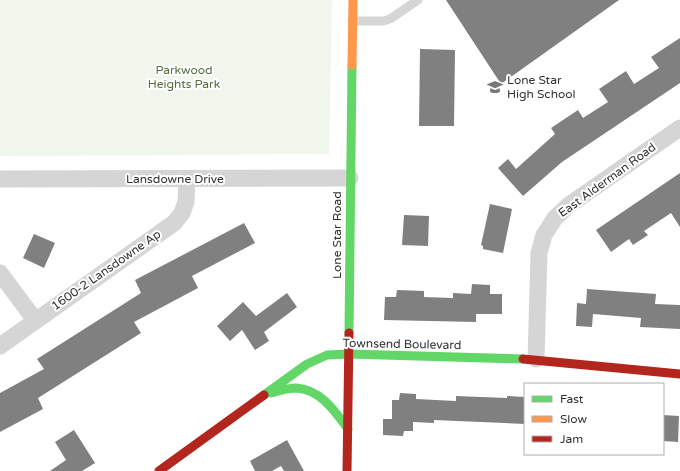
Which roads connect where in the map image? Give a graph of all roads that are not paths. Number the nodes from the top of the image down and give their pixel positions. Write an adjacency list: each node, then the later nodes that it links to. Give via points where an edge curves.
1 (353, 0): 3 (street, Lone Star Road)
2 (418, 0): 3 (lane, via 390,19)
3 (352, 21): 5 (street, Lone Star Road)
4 (680, 128): 12 (street, East Alderman Road, via 569,205 555,218 544,235 539,253)
5 (350, 178): 7 (street, Lansdowne Drive); 11 (street, Lone Star Road)
6 (0, 179): 7 (street, Lansdowne Drive)
7 (187, 179): 9 (street, 1600-2 Lansdowne Ap, via 186,202 174,223)
8 (0, 273): 9 (street)
9 (35, 320): 10 (street, 1600-2 Lansdowne Ap)
10 (0, 346)
11 (348, 354): 12 (street, Townsend Boulevard); 14 (street, Townsend Boulevard, via 327,355 307,364); 15 (street, Lone Star Road)
12 (536, 359): 13 (street, Townsend Boulevard)
13 (680, 374)
14 (266, 394): 15 (street, via 295,388 318,395 331,406); 16 (street, Townsend Boulevard)
15 (348, 429): 17 (street, Lone Star Road)
16 (159, 471)
17 (347, 471)

